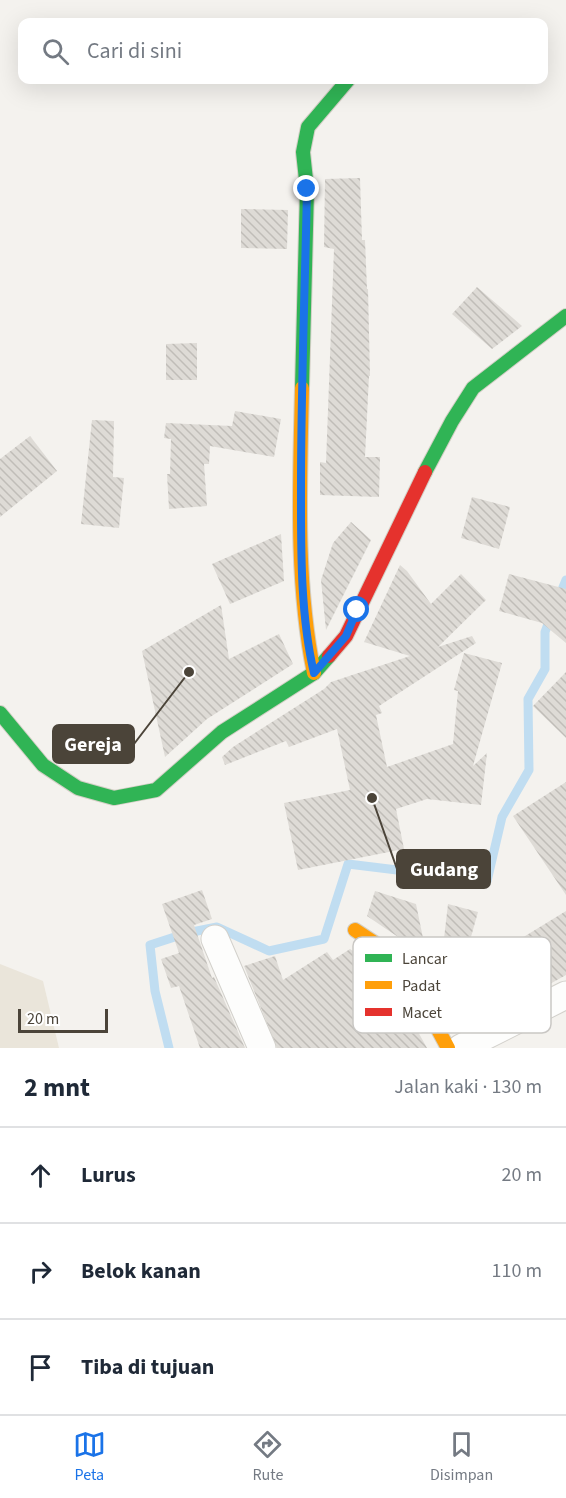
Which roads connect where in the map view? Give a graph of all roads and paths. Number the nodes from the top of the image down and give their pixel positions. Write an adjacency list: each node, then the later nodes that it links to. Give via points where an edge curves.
1 (345, 84): 3 (street, via 308,127 303,152 307,189 301,540 308,648)
2 (566, 316): 3 (street, via 472,388 403,516 346,636)
3 (314, 673): 4 (street, via 222,732 156,790 114,798 78,788 43,765)
4 (0, 713)
5 (355, 930): 6 (street)
6 (366, 937)
7 (215, 939): 12 (street)
8 (566, 995): 9 (street)
9 (551, 1003)
10 (440, 1033): 13 (street)
11 (491, 1033): 14 (street)
12 (262, 1048)
13 (448, 1048)
14 (461, 1048)

